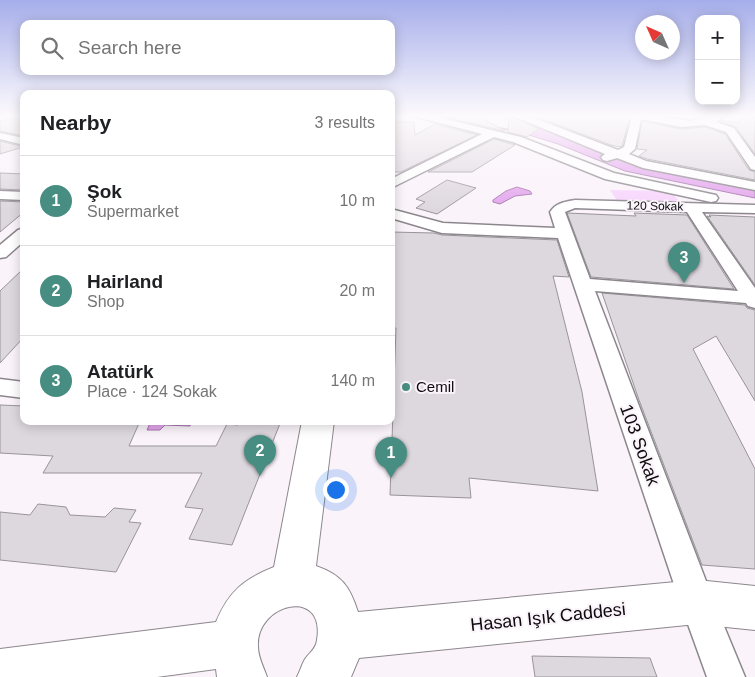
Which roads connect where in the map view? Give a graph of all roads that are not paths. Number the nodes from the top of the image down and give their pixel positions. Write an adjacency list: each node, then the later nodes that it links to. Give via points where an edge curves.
1 (464, 148): 9 (street)
2 (538, 148): 7 (street)
3 (595, 148): 6 (street)
4 (629, 148): 6 (street)
5 (742, 148): 8 (street)
6 (613, 155): 7 (street); 10 (street)
7 (578, 164): 14 (street, via 610,176)
8 (755, 166)
9 (395, 182)
10 (755, 186)
11 (0, 195): 12 (street)
12 (20, 196)
13 (691, 207): 14 (street, 120 Sokak); 16 (street, 120 Sokak, via 576,204 560,208); 20 (street)
14 (754, 208)
15 (395, 214): 16 (street, via 442,228)
16 (561, 222): 19 (street, 103 Sokak)
17 (20, 236): 18 (street)
18 (0, 253)
19 (582, 284): 20 (street); 25 (street, 103 Sokak)
20 (754, 300)
21 (0, 387): 22 (street)
22 (20, 390)
23 (317, 425): 24 (street)
24 (292, 582): 27 (street, via 308,584 322,591 333,603 340,619); 28 (street, via 274,586 247,608 238,624)
25 (697, 602): 26 (street, Hasan Işık Caddesi); 27 (street, Hasan Işık Caddesi); 30 (street, 103 Sokak)
26 (755, 608)
27 (332, 657)
28 (238, 660): 29 (street)
29 (0, 674)
30 (726, 677)

